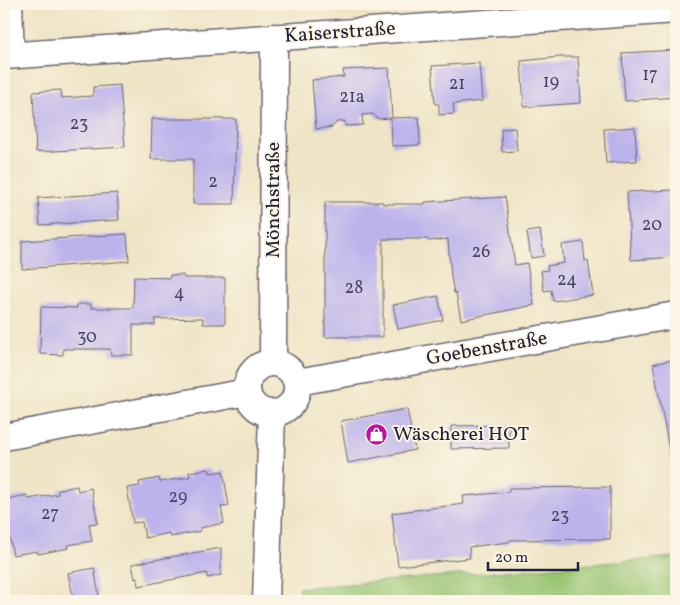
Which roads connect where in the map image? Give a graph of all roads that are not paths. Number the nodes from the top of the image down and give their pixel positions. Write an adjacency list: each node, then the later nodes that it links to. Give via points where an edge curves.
1 (9, 4): 4 (street)
2 (676, 10): 3 (street, Kaiserstraße)
3 (274, 37): 4 (street, Kaiserstraße); 6 (street, Mönchstraße)
4 (7, 56)
5 (676, 315): 7 (street, Goebenstraße)
6 (273, 362): 7 (street, via 289,368); 8 (street, via 262,364 253,371)
7 (298, 382): 9 (street, via 292,404)
8 (247, 392): 9 (street, via 256,408); 10 (street)
9 (272, 414): 11 (street)
10 (4, 437)
11 (266, 601)

